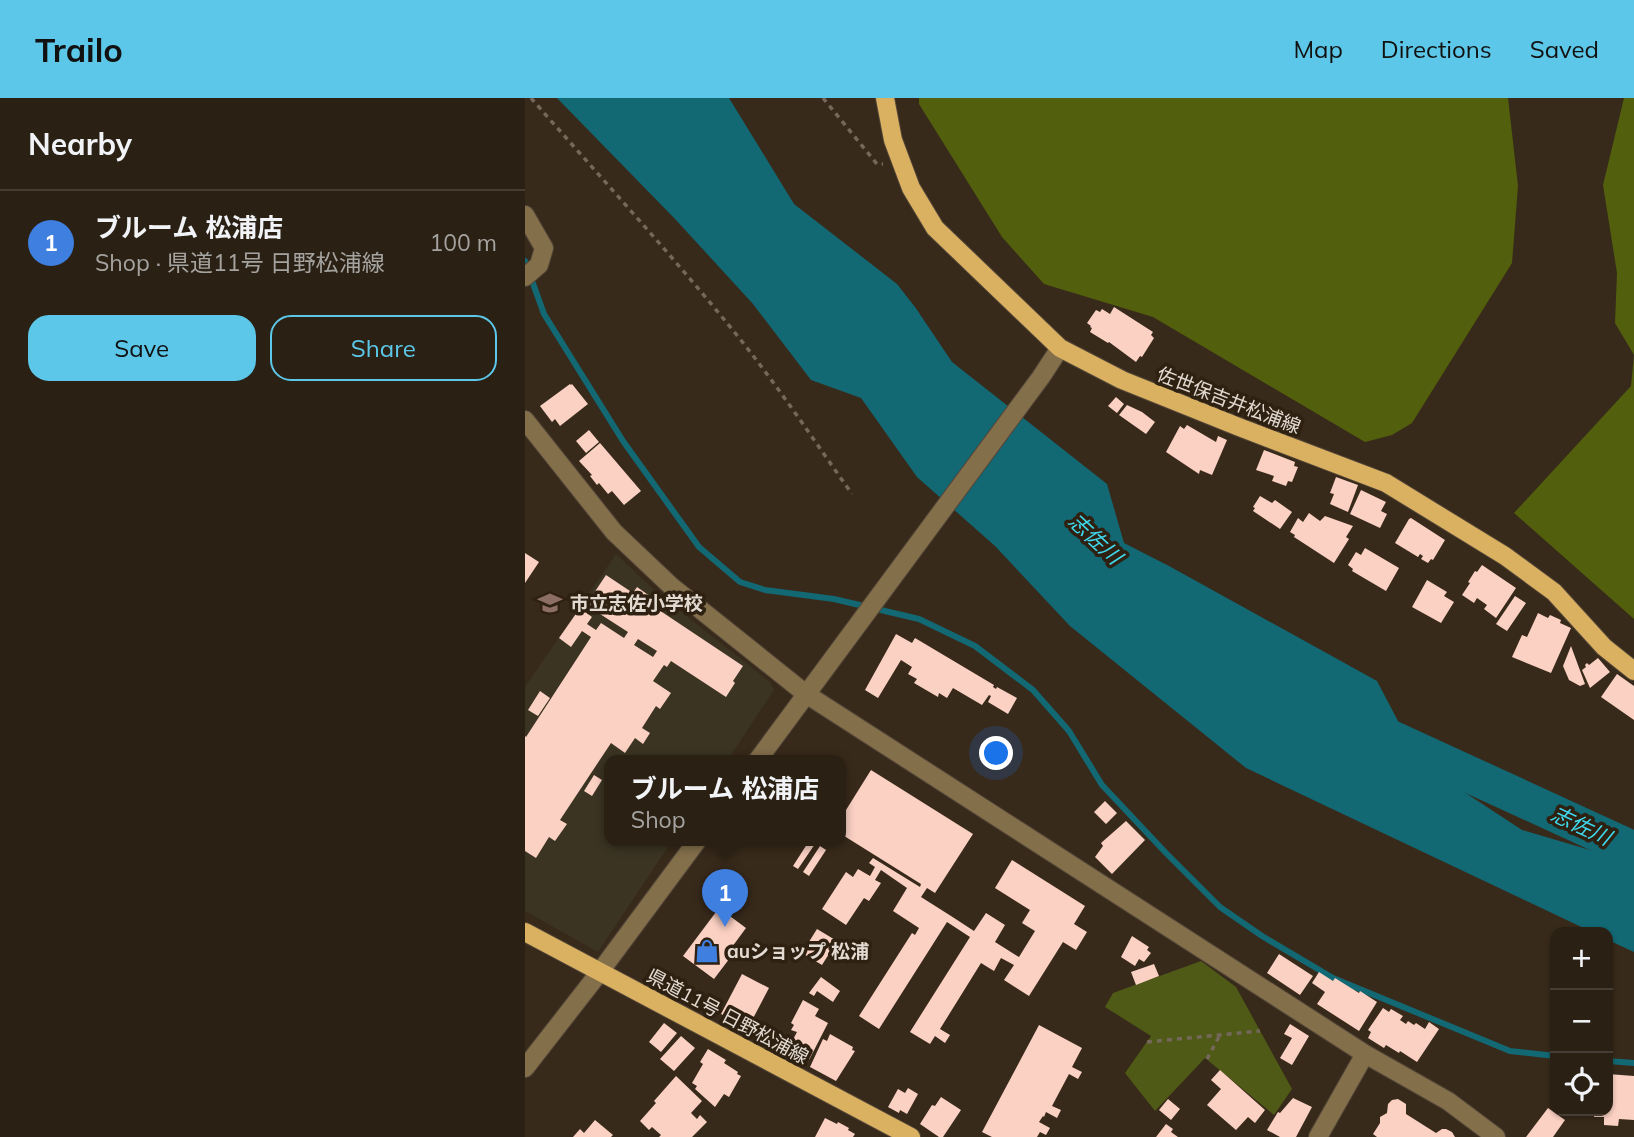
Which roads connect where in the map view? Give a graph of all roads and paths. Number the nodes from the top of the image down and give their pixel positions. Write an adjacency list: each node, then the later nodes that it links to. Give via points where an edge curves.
1 (531, 98): 9 (path, via 739,338)
2 (823, 98): 4 (path, via 877,164)
3 (885, 98): 4 (main road, 佐世保吉井松浦線)
4 (903, 166): 7 (main road, 佐世保吉井松浦線, via 935,228)
5 (525, 215): 6 (street, via 544,248 539,265)
6 (525, 277)
7 (1060, 348): 10 (main road, 佐世保吉井松浦線, via 1122,380 1386,483 1505,556 1554,592 1604,648); 11 (street)
8 (525, 421): 11 (street, via 614,532 671,586)
9 (852, 494)
10 (1634, 671)
11 (806, 694): 12 (street); 19 (street)
12 (761, 755)
13 (693, 846): 15 (street)
14 (525, 932): 15 (main road, 県道11号 日野松浦線)
15 (600, 972): 21 (street); 22 (main road, 県道11号 日野松浦線)
16 (1260, 1031): 17 (path)
17 (1220, 1035): 18 (path); 20 (path)
18 (1147, 1042)
19 (1365, 1054): 23 (street); 24 (street, via 1448,1101)
20 (1207, 1059)
21 (525, 1068)
22 (911, 1137)
23 (1318, 1137)
24 (1496, 1137)

